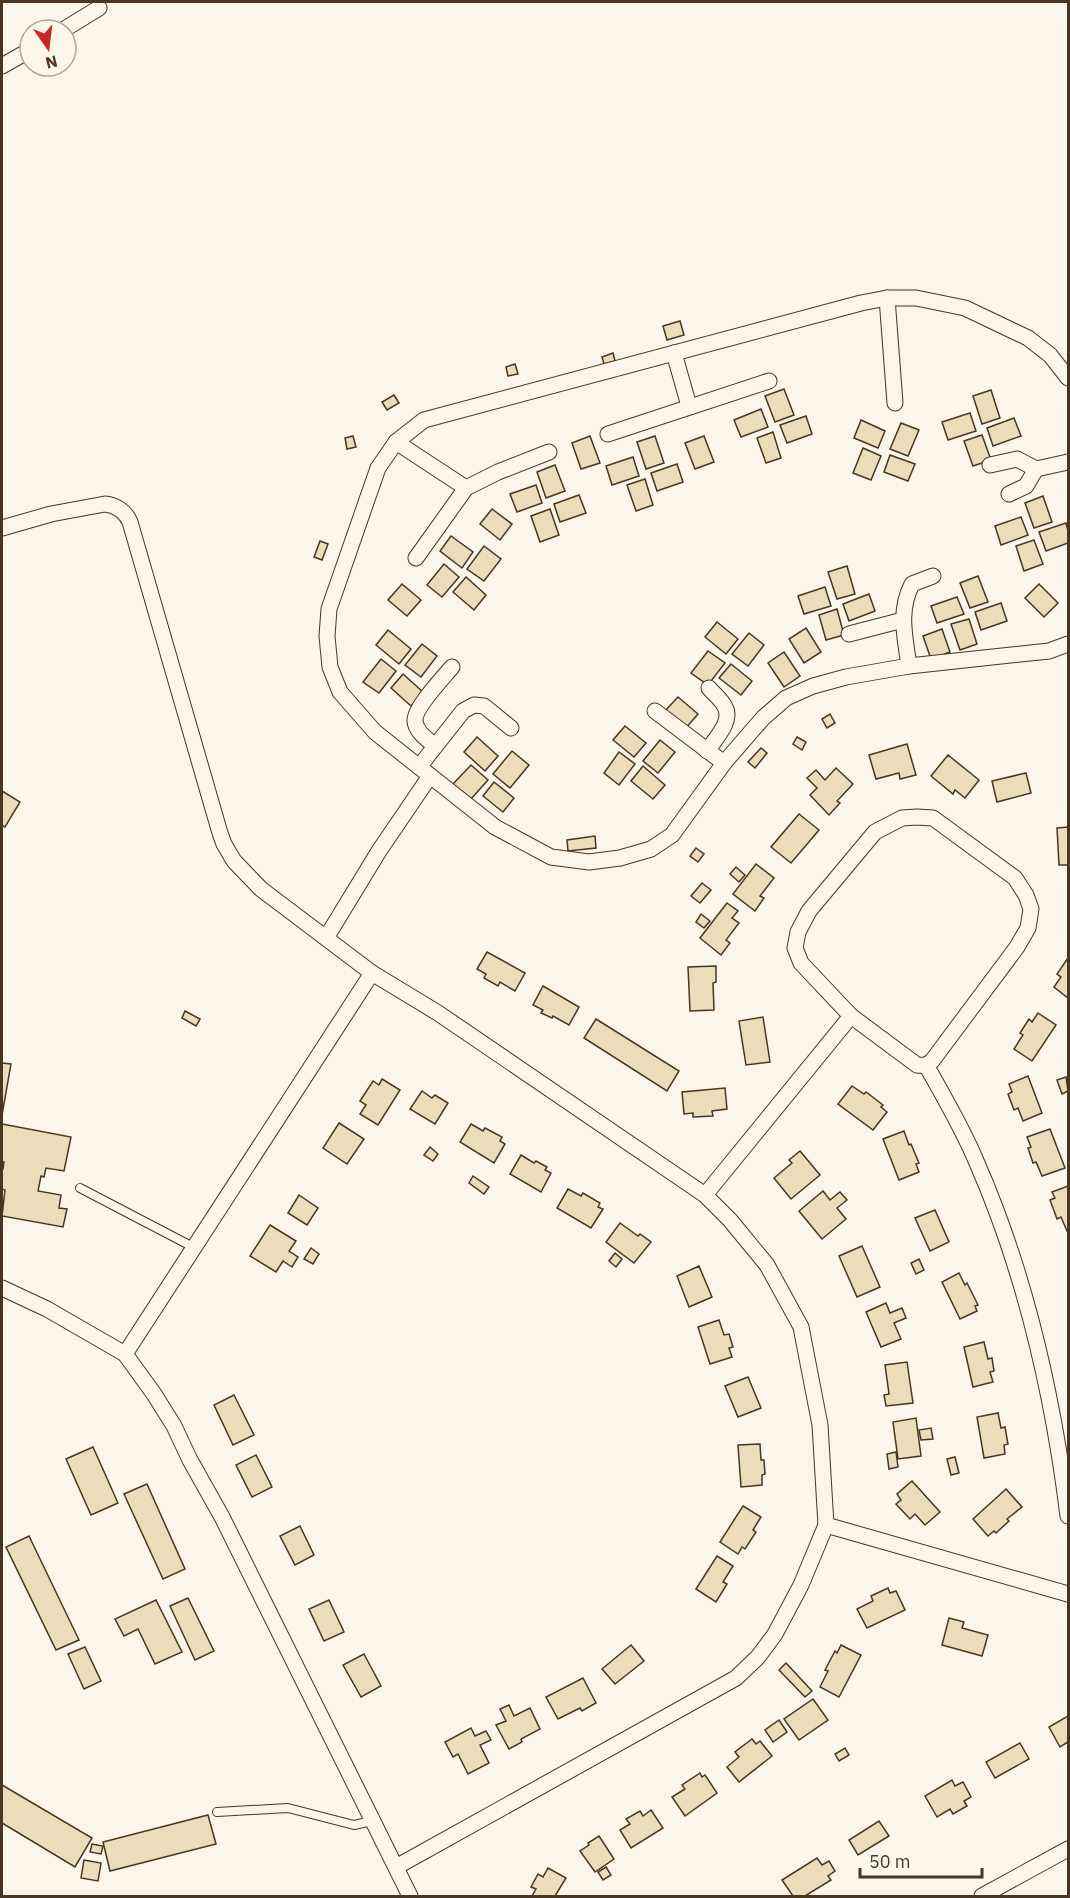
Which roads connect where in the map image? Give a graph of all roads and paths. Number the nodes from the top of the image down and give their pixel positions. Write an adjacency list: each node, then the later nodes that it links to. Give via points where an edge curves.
1 (99, 8): 2 (street)
2 (78, 21)
3 (18, 57): 4 (street)
4 (2, 66)
5 (887, 298): 6 (street); 7 (street, via 916,298 965,308 1028,338 1050,355); 9 (street)
6 (674, 353): 10 (street); 12 (street, via 424,420)
7 (1068, 378)
8 (769, 381): 10 (street)
9 (895, 403)
10 (689, 406): 11 (street)
11 (608, 434)
12 (396, 442): 17 (street); 33 (street, via 378,468 329,609 327,636 330,667 340,692 375,732)
13 (549, 452): 17 (street)
14 (1068, 462): 16 (street)
15 (990, 465): 16 (street, via 1017,459)
16 (1036, 469): 18 (street, via 1026,486)
17 (466, 488): 20 (street)
18 (1009, 494)
19 (2, 528): 34 (street, via 105,504 129,518 224,844 261,889)
20 (416, 558)
21 (933, 576): 22 (street, via 912,584)
22 (903, 620): 23 (street); 25 (street)
23 (849, 634)
24 (1068, 644): 25 (street, via 1049,651)
25 (909, 666): 32 (street, via 846,677 786,698)
26 (452, 667): 30 (street, via 417,712 415,722 420,732)
27 (709, 688): 31 (street, via 728,713 725,725)
28 (655, 711): 31 (street)
29 (511, 728): 30 (street, via 484,706 474,705 463,711)
30 (435, 746): 33 (street)
31 (707, 750): 32 (street)
32 (724, 763): 33 (street, via 672,835 651,849 590,862 551,857 495,827)
33 (424, 772): 34 (street)
34 (326, 938): 35 (street)
35 (372, 974): 39 (street, via 438,1012); 40 (street)
36 (851, 1016): 37 (street, via 917,1065); 37 (street, via 801,963 795,948 798,932 809,911 874,831 902,818 933,818 1015,878 1031,909 1028,928 1017,947); 39 (street)
37 (926, 1065): 43 (street, via 977,1162 1010,1248 1043,1365)
38 (80, 1188): 40 (lane)
39 (705, 1195): 44 (street, via 767,1265 801,1327 819,1425)
40 (195, 1248): 42 (street)
41 (2, 1288): 42 (street, via 47,1308)
42 (125, 1354): 47 (street, via 174,1426)
43 (1068, 1516)
44 (826, 1525): 45 (street); 49 (street, via 775,1634 736,1678)
45 (1068, 1594)
46 (217, 1812): 47 (lane, via 288,1808 354,1825)
47 (372, 1821): 49 (street)
48 (1068, 1849): 51 (street)
49 (396, 1867): 50 (street)
50 (410, 1896)
51 (982, 1896)

